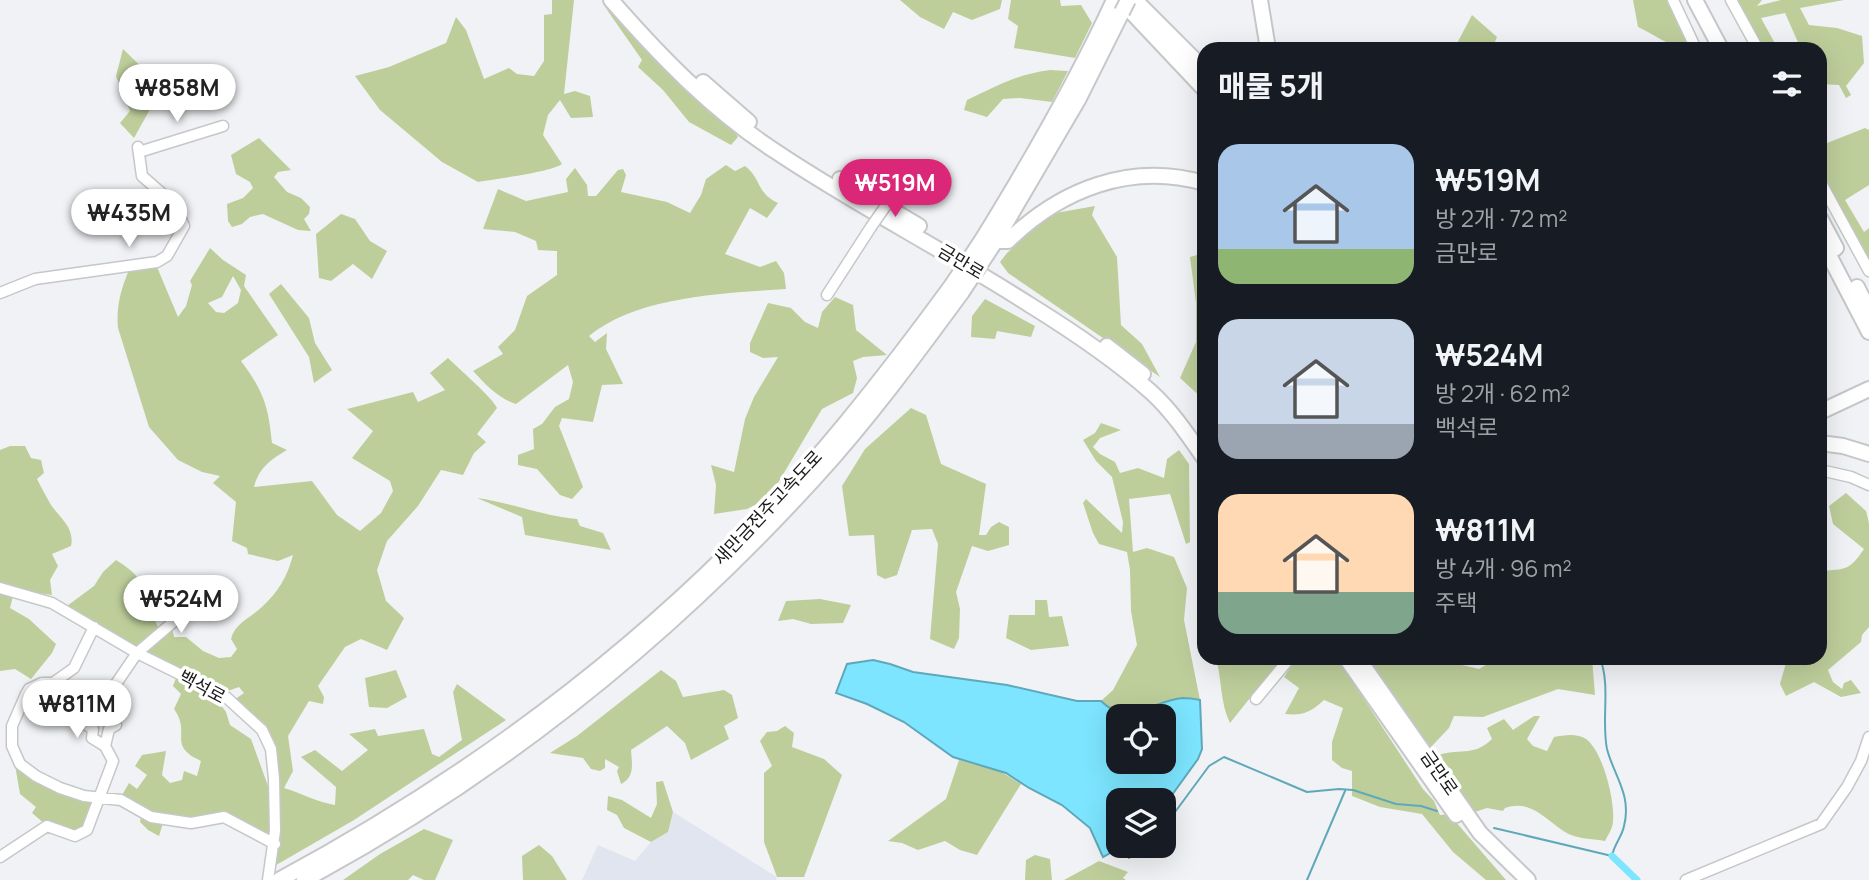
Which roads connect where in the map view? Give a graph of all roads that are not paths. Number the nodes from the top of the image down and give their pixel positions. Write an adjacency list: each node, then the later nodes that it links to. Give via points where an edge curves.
1 (611, 0): 34 (highway, 금만로, via 724,115 775,151 1074,333 1152,394)
2 (623, 0): 32 (highway, 금만로, via 675,58 740,115 781,145 1110,347 1159,388)
3 (1135, 0): 15 (highway)
4 (1259, 0): 10 (highway)
5 (1673, 0): 11 (street)
6 (1695, 0): 12 (highway)
7 (1706, 0): 13 (highway)
8 (1731, 0): 14 (street)
9 (1119, 3): 16 (highway); 22 (highway, 새만금전주고속도로, via 1078,100)
10 (1267, 42)
11 (1693, 42)
12 (1717, 42)
13 (1734, 42)
14 (1754, 42)
15 (1197, 62)
16 (1197, 82)
17 (223, 126): 25 (street, via 139,149 142,176 174,204 184,226 167,256 157,262 35,279)
18 (909, 174): 26 (street, bridge)
19 (1197, 182): 22 (highway, via 1133,176 1101,183 1055,203 1008,241)
20 (1827, 194): 24 (street)
21 (1827, 231): 27 (highway)
22 (990, 242): 52 (highway, 새만금전주고속도로, bridge, via 899,378 740,558 648,643 552,721 418,814)
23 (1827, 251): 28 (highway)
24 (1869, 271)
25 (0, 293)
26 (827, 295)
27 (1869, 311)
28 (1869, 332)
29 (1865, 388): 30 (highway); 31 (highway)
30 (1827, 402)
31 (1827, 408)
32 (1197, 434)
33 (1827, 444): 35 (highway)
34 (1197, 448)
35 (1869, 454)
36 (1827, 472): 37 (street)
37 (1869, 485)
38 (0, 588): 40 (street, 백석로, via 52,603)
39 (206, 594): 41 (street)
40 (94, 627): 41 (street, 백석로); 45 (street, via 74,668)
41 (137, 653): 48 (street, via 107,697 116,725 109,729); 50 (street, 백석로, via 226,697 262,730 271,749)
42 (1284, 665): 46 (street)
43 (1351, 665): 56 (highway, 금만로, via 1472,838)
44 (1363, 665): 57 (highway, 금만로, via 1480,833)
45 (53, 682): 48 (street, via 78,704 74,717 93,729 92,738); 49 (street, via 29,689 12,726 12,747 20,764 36,776 60,788)
46 (1256, 699)
47 (1869, 737): 58 (street, via 1847,787 1821,824)
48 (105, 746): 49 (street, via 113,761)
49 (99, 797): 50 (street, via 121,800 151,817 191,823 224,817); 51 (street, via 82,834 75,836 47,826)
50 (274, 844): 53 (street, 백석로)
51 (0, 857)
52 (317, 866): 54 (highway, 새만금전주고속도로); 55 (highway, 새만금전주고속도로)
53 (268, 880)
54 (279, 880)
55 (304, 880)
56 (1515, 880)
57 (1528, 880)
58 (1686, 880)

